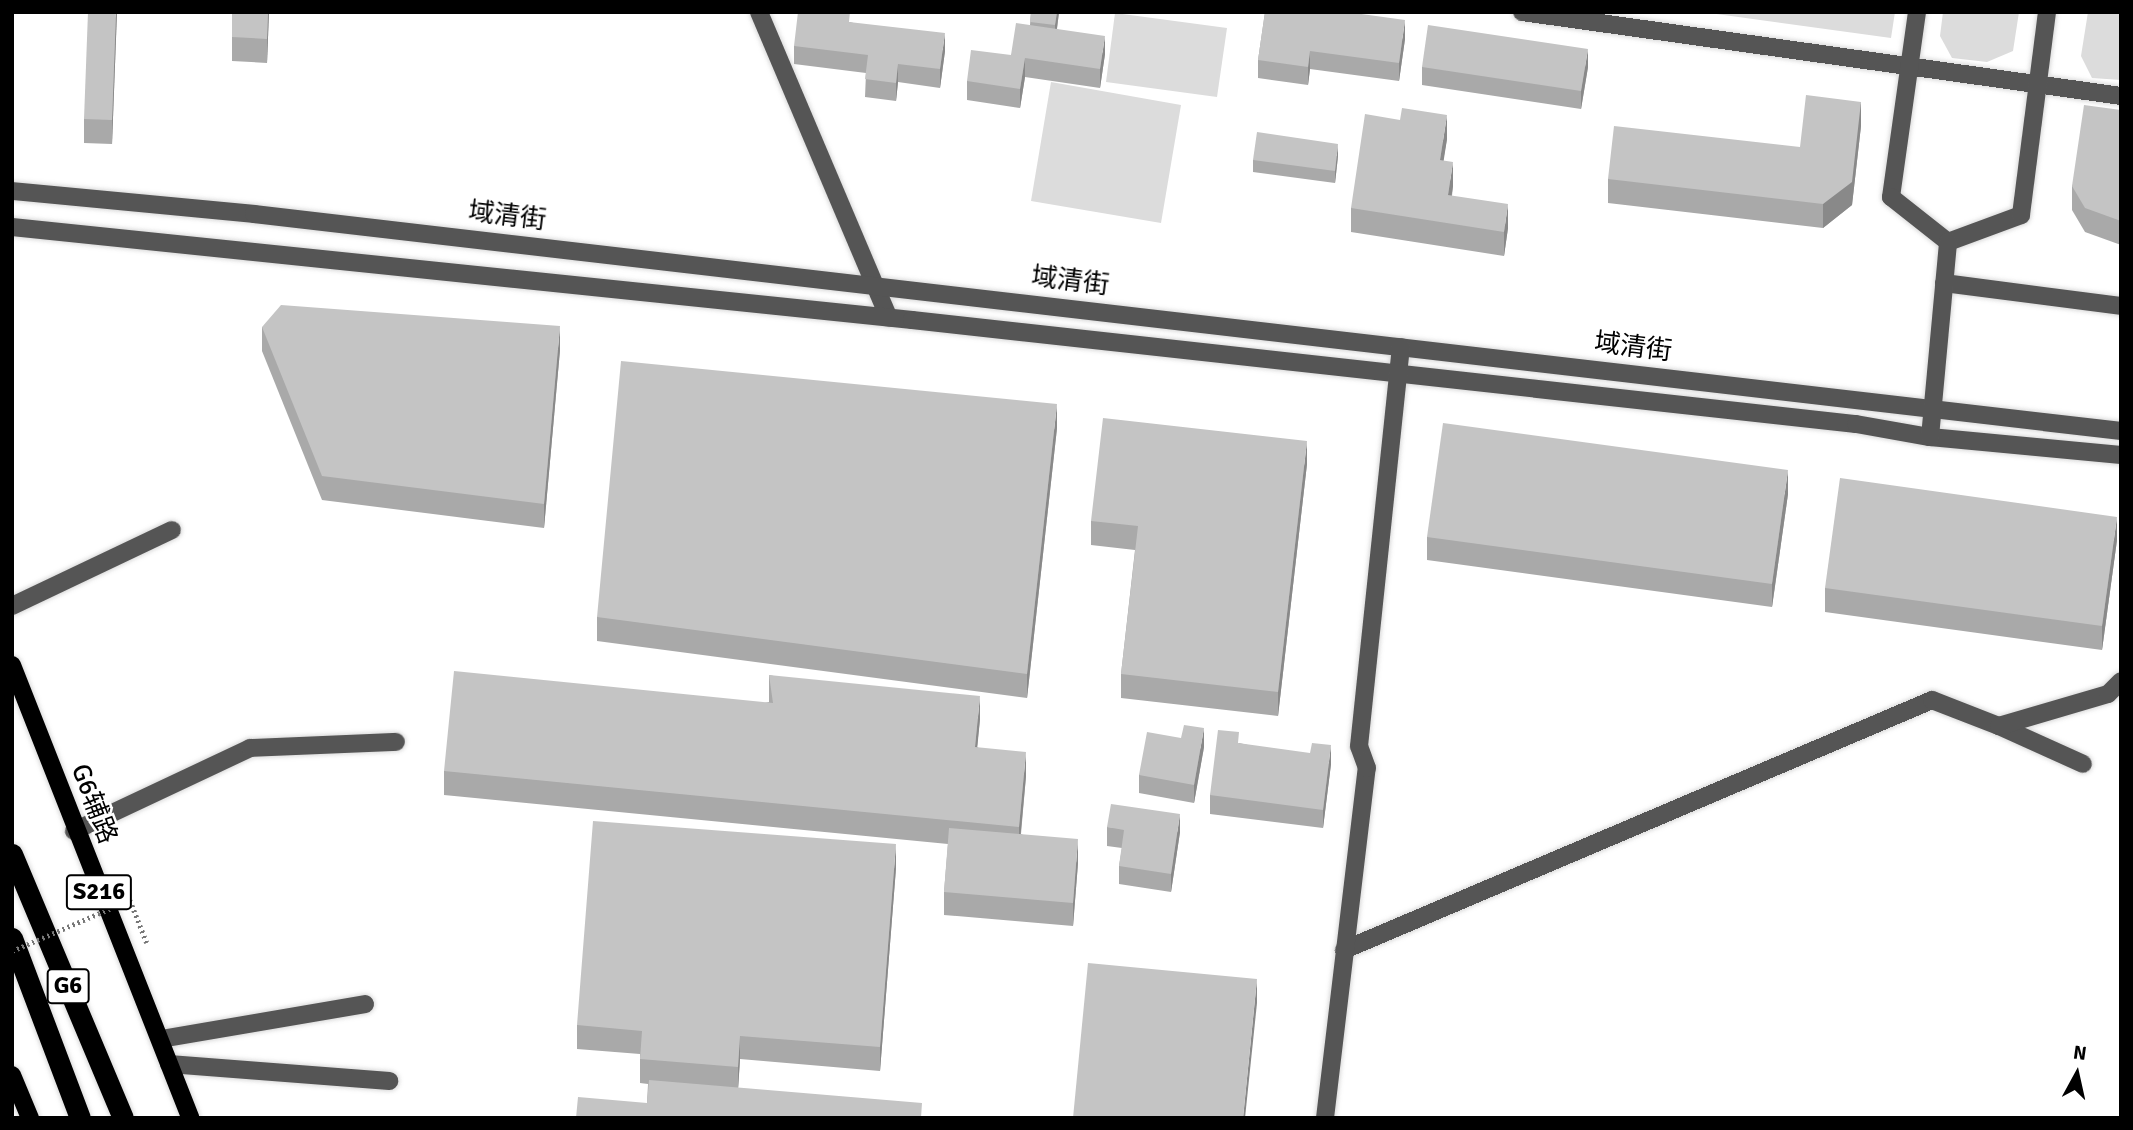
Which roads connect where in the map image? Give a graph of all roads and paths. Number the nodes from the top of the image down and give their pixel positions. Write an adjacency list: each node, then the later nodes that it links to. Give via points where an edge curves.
1 (760, 12): 12 (street)
2 (1522, 12): 5 (street)
3 (1917, 12): 5 (street)
4 (2047, 12): 6 (street)
5 (1909, 66): 6 (street); 10 (street, via 1891,197)
6 (2038, 84): 7 (street); 10 (street, via 2021,215)
7 (2121, 96)
8 (12, 191): 12 (street, 域清街, via 254,214)
9 (12, 227): 14 (street, 域清街)
10 (1948, 242): 11 (street)
11 (1944, 283): 13 (street); 17 (street)
12 (875, 286): 14 (street); 15 (street, 域清街)
13 (2121, 306)
14 (889, 318): 16 (street, 域清街)
15 (1401, 347): 16 (street); 17 (street, 域清街)
16 (1398, 375): 19 (street, 域清街, via 1856,424); 32 (street, via 1359,746 1367,768)
17 (1933, 409): 18 (street, 域清街); 19 (street)
18 (2121, 431)
19 (1930, 437): 20 (street, 域清街)
20 (2121, 454)
21 (172, 530): 22 (street)
22 (12, 606)
23 (12, 665): 28 (main road, G6辅路 / S216)
24 (2121, 681): 25 (street, via 2108,694)
25 (1999, 726): 27 (street); 32 (street, via 1932,701)
26 (396, 742): 28 (street, via 250,747)
27 (2083, 764)
28 (74, 831): 35 (main road, G6辅路 / S216)
29 (12, 854): 41 (highway, G6)
30 (12, 938): 40 (highway, G6)
31 (147, 943): 33 (path, bridge, via 130,900)
32 (1344, 950): 43 (street)
33 (12, 951)
34 (365, 1004): 35 (street)
35 (160, 1039): 36 (main road, G6辅路 / S216)
36 (169, 1064): 38 (street); 42 (main road, G6辅路 / S216)
37 (12, 1075): 39 (main road)
38 (389, 1081)
39 (30, 1118)
40 (80, 1118)
41 (123, 1118)
42 (190, 1118)
43 (1325, 1118)

